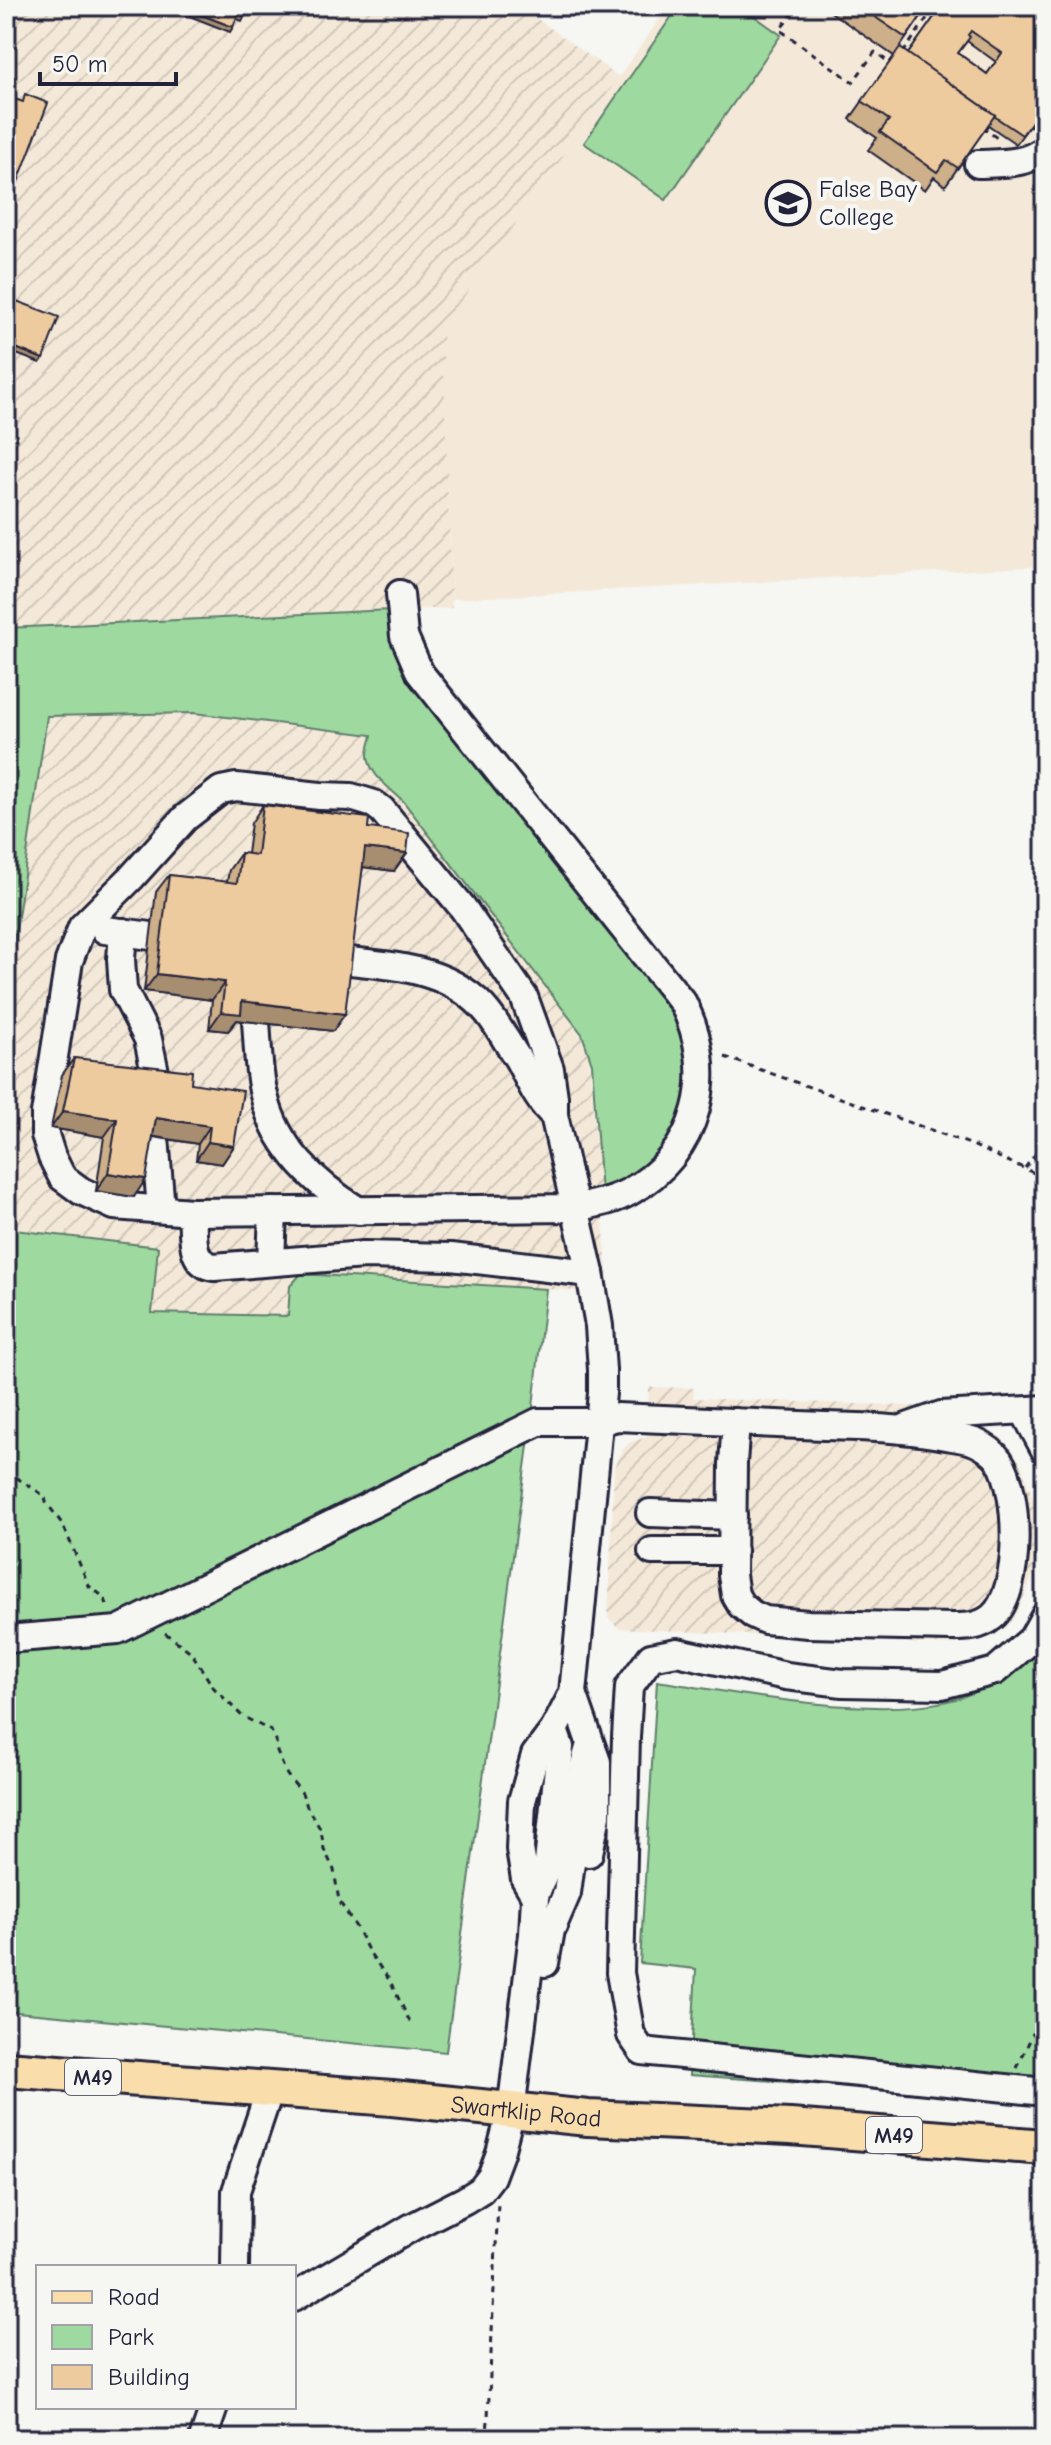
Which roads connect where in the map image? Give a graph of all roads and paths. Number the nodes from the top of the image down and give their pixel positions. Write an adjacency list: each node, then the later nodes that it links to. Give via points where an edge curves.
1 (932, 11): 3 (path)
2 (793, 12): 4 (path, via 780,30 853,82 875,52)
3 (902, 55)
4 (894, 66)
5 (972, 120): 7 (path, via 997,138)
6 (1045, 149): 7 (lane, via 1012,163)
7 (978, 164)
8 (400, 594): 21 (lane, via 404,636 420,673 675,990 696,1032 700,1091 678,1148 656,1174 629,1192)
9 (82, 927): 10 (lane); 16 (lane, via 185,818 221,790 236,787 364,800 382,810 463,908 524,997 550,1069); 22 (lane, via 64,989 45,1135 62,1177 81,1191 114,1206)
10 (123, 932): 11 (lane); 15 (lane, via 123,990 148,1039)
11 (151, 936)
12 (341, 960): 16 (lane, via 409,968 456,986 487,1011 543,1106)
13 (256, 1022): 25 (lane, via 263,1094 281,1136 311,1177)
14 (725, 1057): 19 (path)
15 (158, 1086)
16 (554, 1115): 21 (lane)
17 (155, 1137): 22 (lane)
18 (1045, 1141): 19 (path)
19 (1025, 1168): 20 (path)
20 (1045, 1178)
21 (576, 1208): 25 (lane); 27 (lane)
22 (161, 1209): 24 (lane)
23 (273, 1211): 24 (lane); 25 (lane); 26 (lane)
24 (192, 1212): 26 (lane, via 196,1257 205,1266)
25 (361, 1212)
26 (271, 1262): 27 (lane, via 364,1255 451,1257)
27 (590, 1273): 29 (lane, via 601,1358)
28 (1035, 1410): 31 (lane, via 941,1415); 32 (lane)
29 (599, 1422): 30 (lane, via 617,1417); 39 (lane, via 538,1422); 42 (lane)
30 (736, 1422): 31 (lane); 35 (lane)
31 (901, 1428): 37 (lane, via 977,1443 999,1459 1007,1474 1012,1579 994,1615 973,1626 952,1627 765,1620 735,1595)
32 (1045, 1450)
33 (6, 1471): 39 (path, via 45,1496 89,1586 104,1597)
34 (650, 1513): 35 (lane)
35 (733, 1516): 37 (lane)
36 (652, 1551): 37 (lane)
37 (733, 1551)
38 (1045, 1616): 46 (lane, via 1032,1639 995,1671 942,1685 843,1683 677,1652 651,1657 629,1687 620,1973 631,2035 642,2051)
39 (118, 1630): 41 (lane)
40 (160, 1630): 43 (path, via 191,1652 213,1687 242,1716 271,1731 287,1775 321,1830 339,1901)
41 (6, 1639)
42 (573, 1693): 47 (lane, via 535,1755 522,1801 520,1849 525,1879 535,1896); 47 (lane, via 597,1762 595,1825 584,1870 551,1930)
43 (410, 2022)
44 (6, 2069): 45 (main road, Swartklip Road / M49)
45 (270, 2089): 47 (main road, Swartklip Road / M49); 50 (lane, via 236,2191)
46 (1045, 2092)
47 (519, 2111): 48 (main road, Swartklip Road / M49); 51 (lane, via 481,2190)
48 (1045, 2147)
49 (498, 2197): 54 (path)
50 (235, 2265)
51 (296, 2296)
52 (213, 2409): 53 (lane)
53 (203, 2439)
54 (487, 2439)

